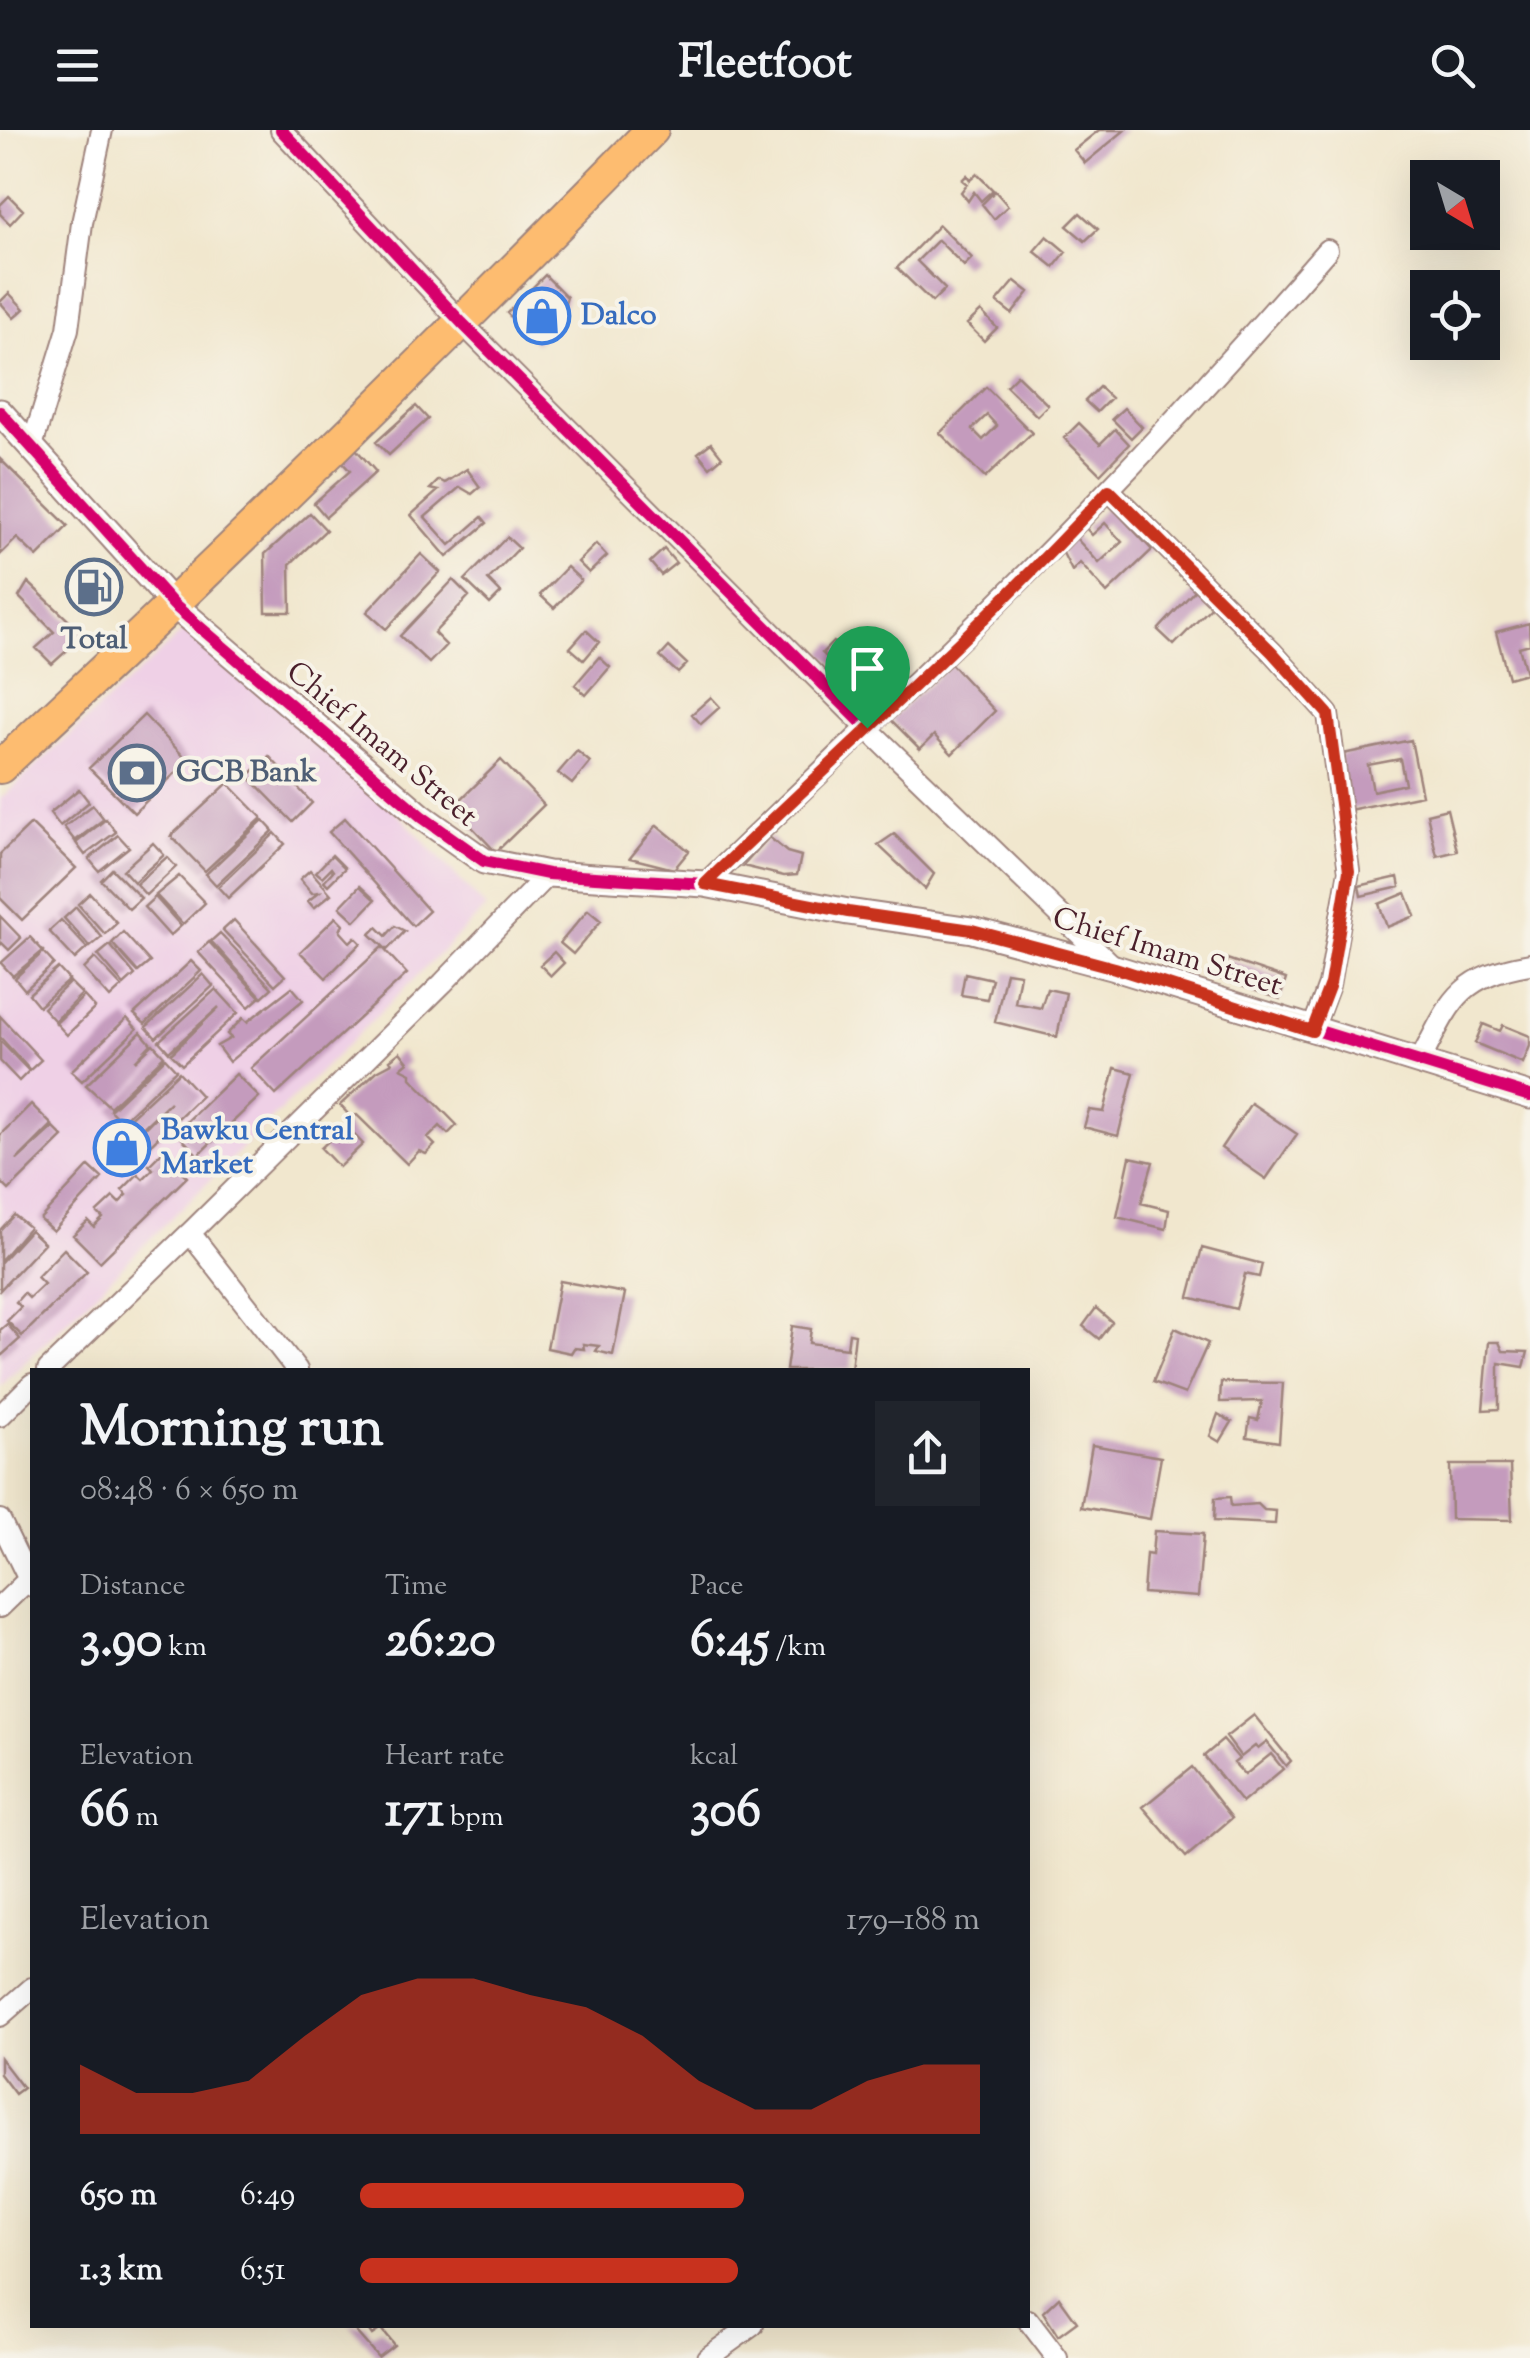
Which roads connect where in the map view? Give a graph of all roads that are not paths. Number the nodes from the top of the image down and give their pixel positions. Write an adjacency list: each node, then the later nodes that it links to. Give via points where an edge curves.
1 (102, 130): 7 (street, via 68,329)
2 (281, 130): 5 (street)
3 (652, 130): 5 (highway)
4 (1327, 250): 8 (street)
5 (462, 323): 9 (highway); 10 (street)
6 (0, 412): 7 (street, Chief Imam Street)
7 (32, 446): 9 (street, Chief Imam Street)
8 (1109, 490): 10 (street); 16 (street, via 1328,714 1349,871 1330,984)
9 (174, 606): 11 (highway); 12 (street, Chief Imam Street, via 422,817 484,861)
10 (867, 728): 13 (street); 15 (street)
11 (0, 767)
12 (548, 874): 13 (street, Chief Imam Street); 19 (street)
13 (705, 884): 15 (street, Chief Imam Street, via 972,930)
14 (1530, 964): 17 (street, via 1474,980 1452,1000)
15 (1115, 968): 16 (street, Chief Imam Street)
16 (1312, 1031): 17 (street, Chief Imam Street)
17 (1420, 1061): 18 (street, Chief Imam Street)
18 (1530, 1096)
19 (190, 1233): 20 (street); 21 (street)
20 (50, 1368)
21 (295, 1368)
22 (30, 1386): 23 (street)
23 (0, 1416)
24 (0, 1520): 25 (street)
25 (30, 1583): 26 (street)
26 (0, 1606)
27 (30, 1990): 28 (street)
28 (0, 2016)
29 (1030, 2323): 32 (street)
30 (748, 2328): 31 (street)
31 (707, 2358)
32 (1057, 2358)

